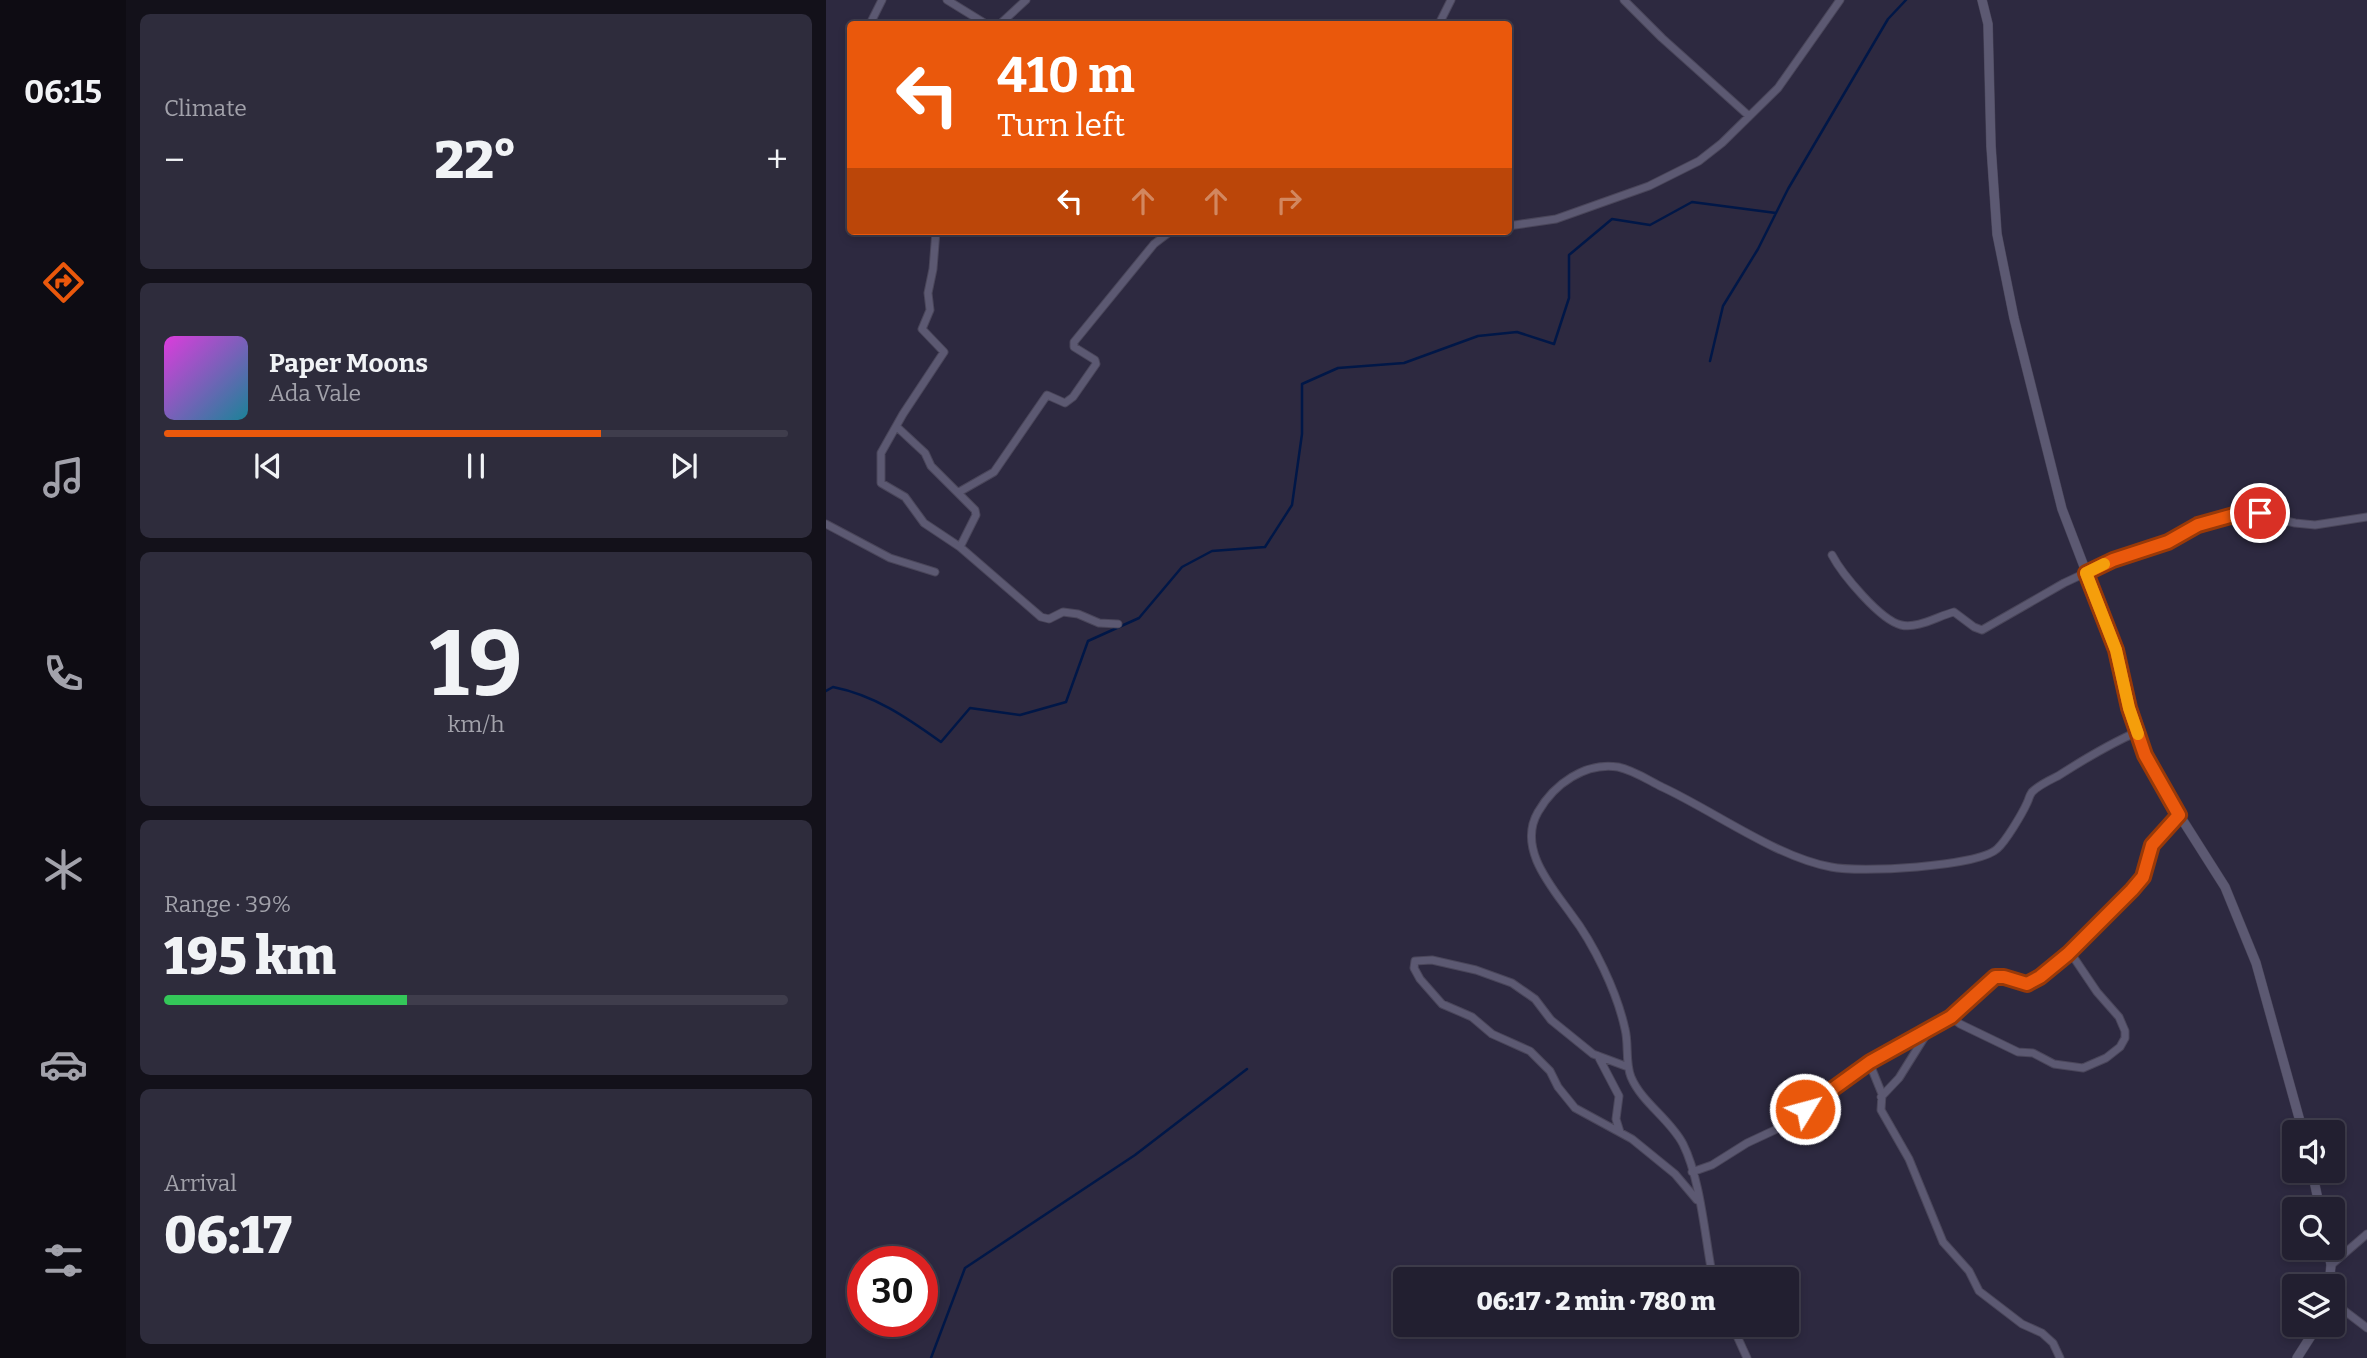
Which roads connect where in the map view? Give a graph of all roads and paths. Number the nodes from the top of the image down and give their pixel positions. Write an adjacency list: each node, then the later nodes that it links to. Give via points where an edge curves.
1 (882, 0): 8 (street)
2 (947, 0): 9 (street)
3 (1026, 0): 10 (street)
4 (1451, 0): 11 (street)
5 (1624, 0): 12 (street)
6 (1840, 0): 12 (street, via 1778,88)
7 (1982, 0): 23 (street, via 1988,24 1997,234 2062,509)
8 (872, 21)
9 (981, 21)
10 (1003, 21)
11 (1440, 21)
12 (1749, 116): 13 (street, via 1699,161 1648,186 1556,219)
13 (1512, 225)
14 (936, 235): 16 (street, via 930,310 922,329 944,352)
15 (1166, 235): 17 (street, via 1074,342 1074,347 1096,364 1073,397 1065,403 1047,395 995,471)
16 (897, 426): 17 (street); 20 (street, via 881,453 881,483 907,499 917,516)
17 (959, 492): 20 (street, via 976,512)
18 (2367, 517): 23 (street, via 2315,525 2241,513 2198,525 2168,542)
19 (826, 524): 22 (street, via 890,558)
20 (960, 547): 24 (street, via 1041,617 1063,612)
21 (1832, 555): 23 (street, via 1851,584 1901,625 1954,612 1982,629)
22 (935, 572)
23 (2086, 573): 25 (street, via 2116,650)
24 (1118, 624)
25 (2137, 732): 26 (street); 32 (street, via 2034,791 1992,852 1927,866 1879,870 1832,868 1797,858 1626,769 1603,766 1570,778 1537,814 1531,838 1543,876 1592,947 1608,982 1625,1027)
26 (2179, 815): 27 (street, via 2152,845 2143,877); 34 (street, via 2225,887 2256,963)
27 (2070, 952): 28 (street, via 2031,983 1995,977); 28 (street, via 2125,1031 2120,1047 2097,1062 2083,1068 2054,1064 2034,1053 2018,1052)
28 (1951, 1017): 29 (street)
29 (1929, 1030): 31 (street); 33 (street, via 1899,1078)
30 (1598, 1056): 32 (street); 35 (street, via 1619,1096 1616,1119); 35 (street, via 1512,982 1433,960 1415,961 1420,979 1442,1004 1530,1051 1576,1108)
31 (1870, 1062): 33 (street); 36 (street, via 1777,1129)
32 (1628, 1067): 36 (street, via 1631,1078 1682,1142)
33 (1881, 1097): 48 (street, via 1881,1110 1909,1159 1943,1242 1969,1271 1979,1292 2042,1333)
34 (2300, 1120)
35 (1620, 1132): 37 (street, via 1675,1174)
36 (1692, 1172): 37 (street)
37 (1700, 1204): 41 (street)
38 (2367, 1234): 40 (street)
39 (2330, 1260): 40 (street)
40 (2331, 1265): 42 (street)
41 (1711, 1267)
42 (2330, 1274)
43 (2345, 1311): 44 (street)
44 (2367, 1328)
45 (1737, 1337): 47 (street)
46 (2310, 1337): 49 (street)
47 (1747, 1358)
48 (2060, 1358)
49 (2297, 1358)

